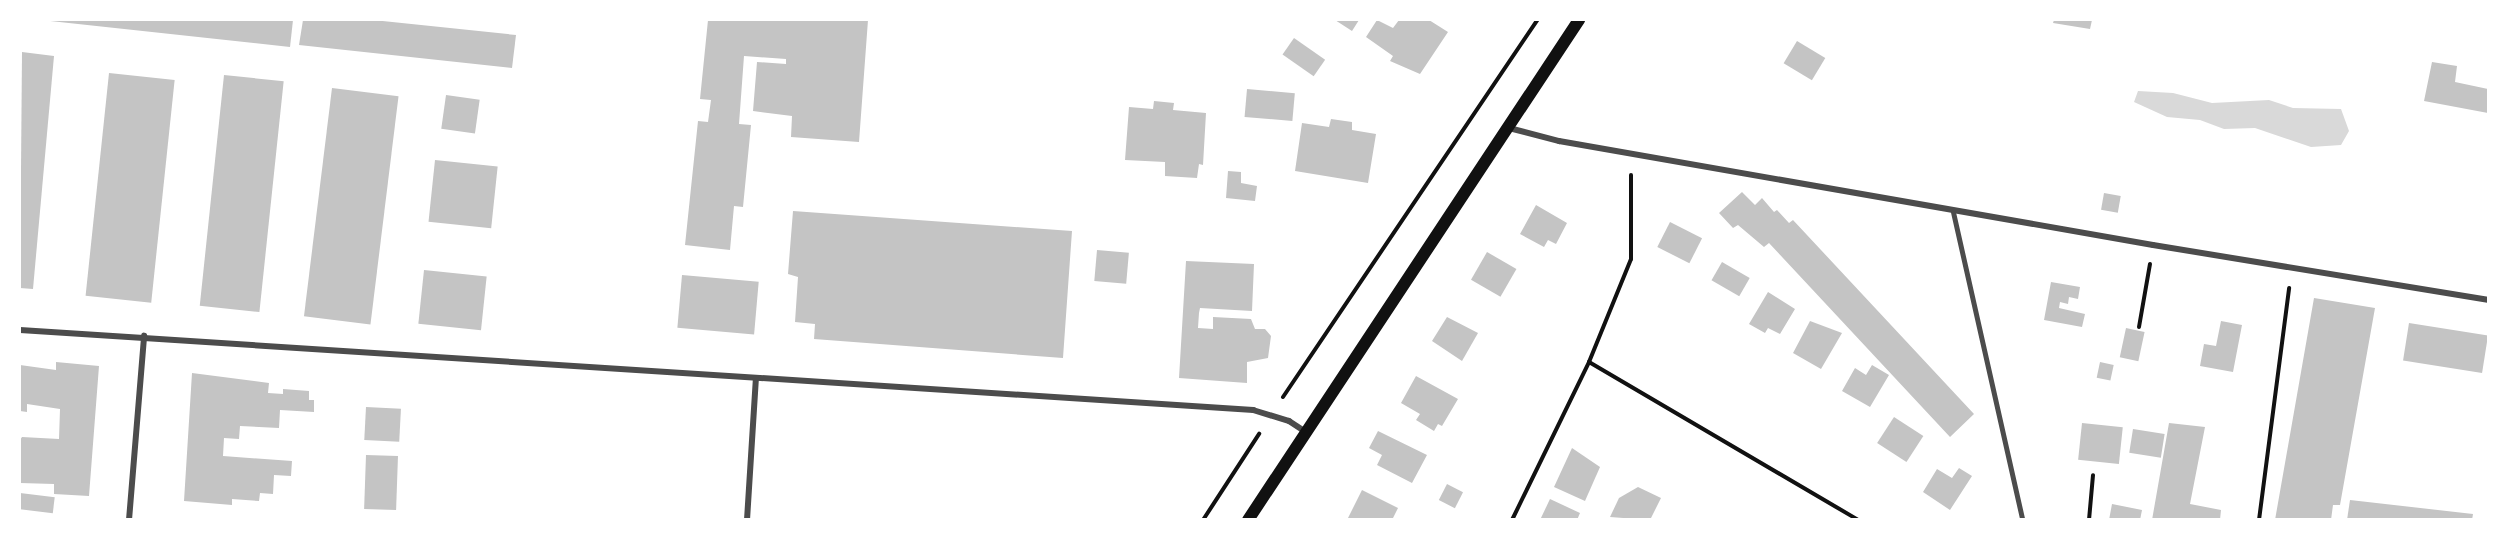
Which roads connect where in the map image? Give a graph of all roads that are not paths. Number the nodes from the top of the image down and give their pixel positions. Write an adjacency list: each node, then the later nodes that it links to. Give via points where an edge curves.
1 (1579, 20): 2 (main road)
2 (1509, 128): 3 (street); 8 (main road)
3 (1953, 210): 4 (street); 12 (lane)
4 (2488, 300)
5 (20, 330): 6 (street)
6 (144, 336): 7 (street); 9 (street)
7 (756, 378): 8 (street, via 1272,414); 10 (street)
8 (1306, 432): 11 (main road)
9 (129, 519)
10 (747, 519)
11 (1248, 519)
12 (2023, 519)

